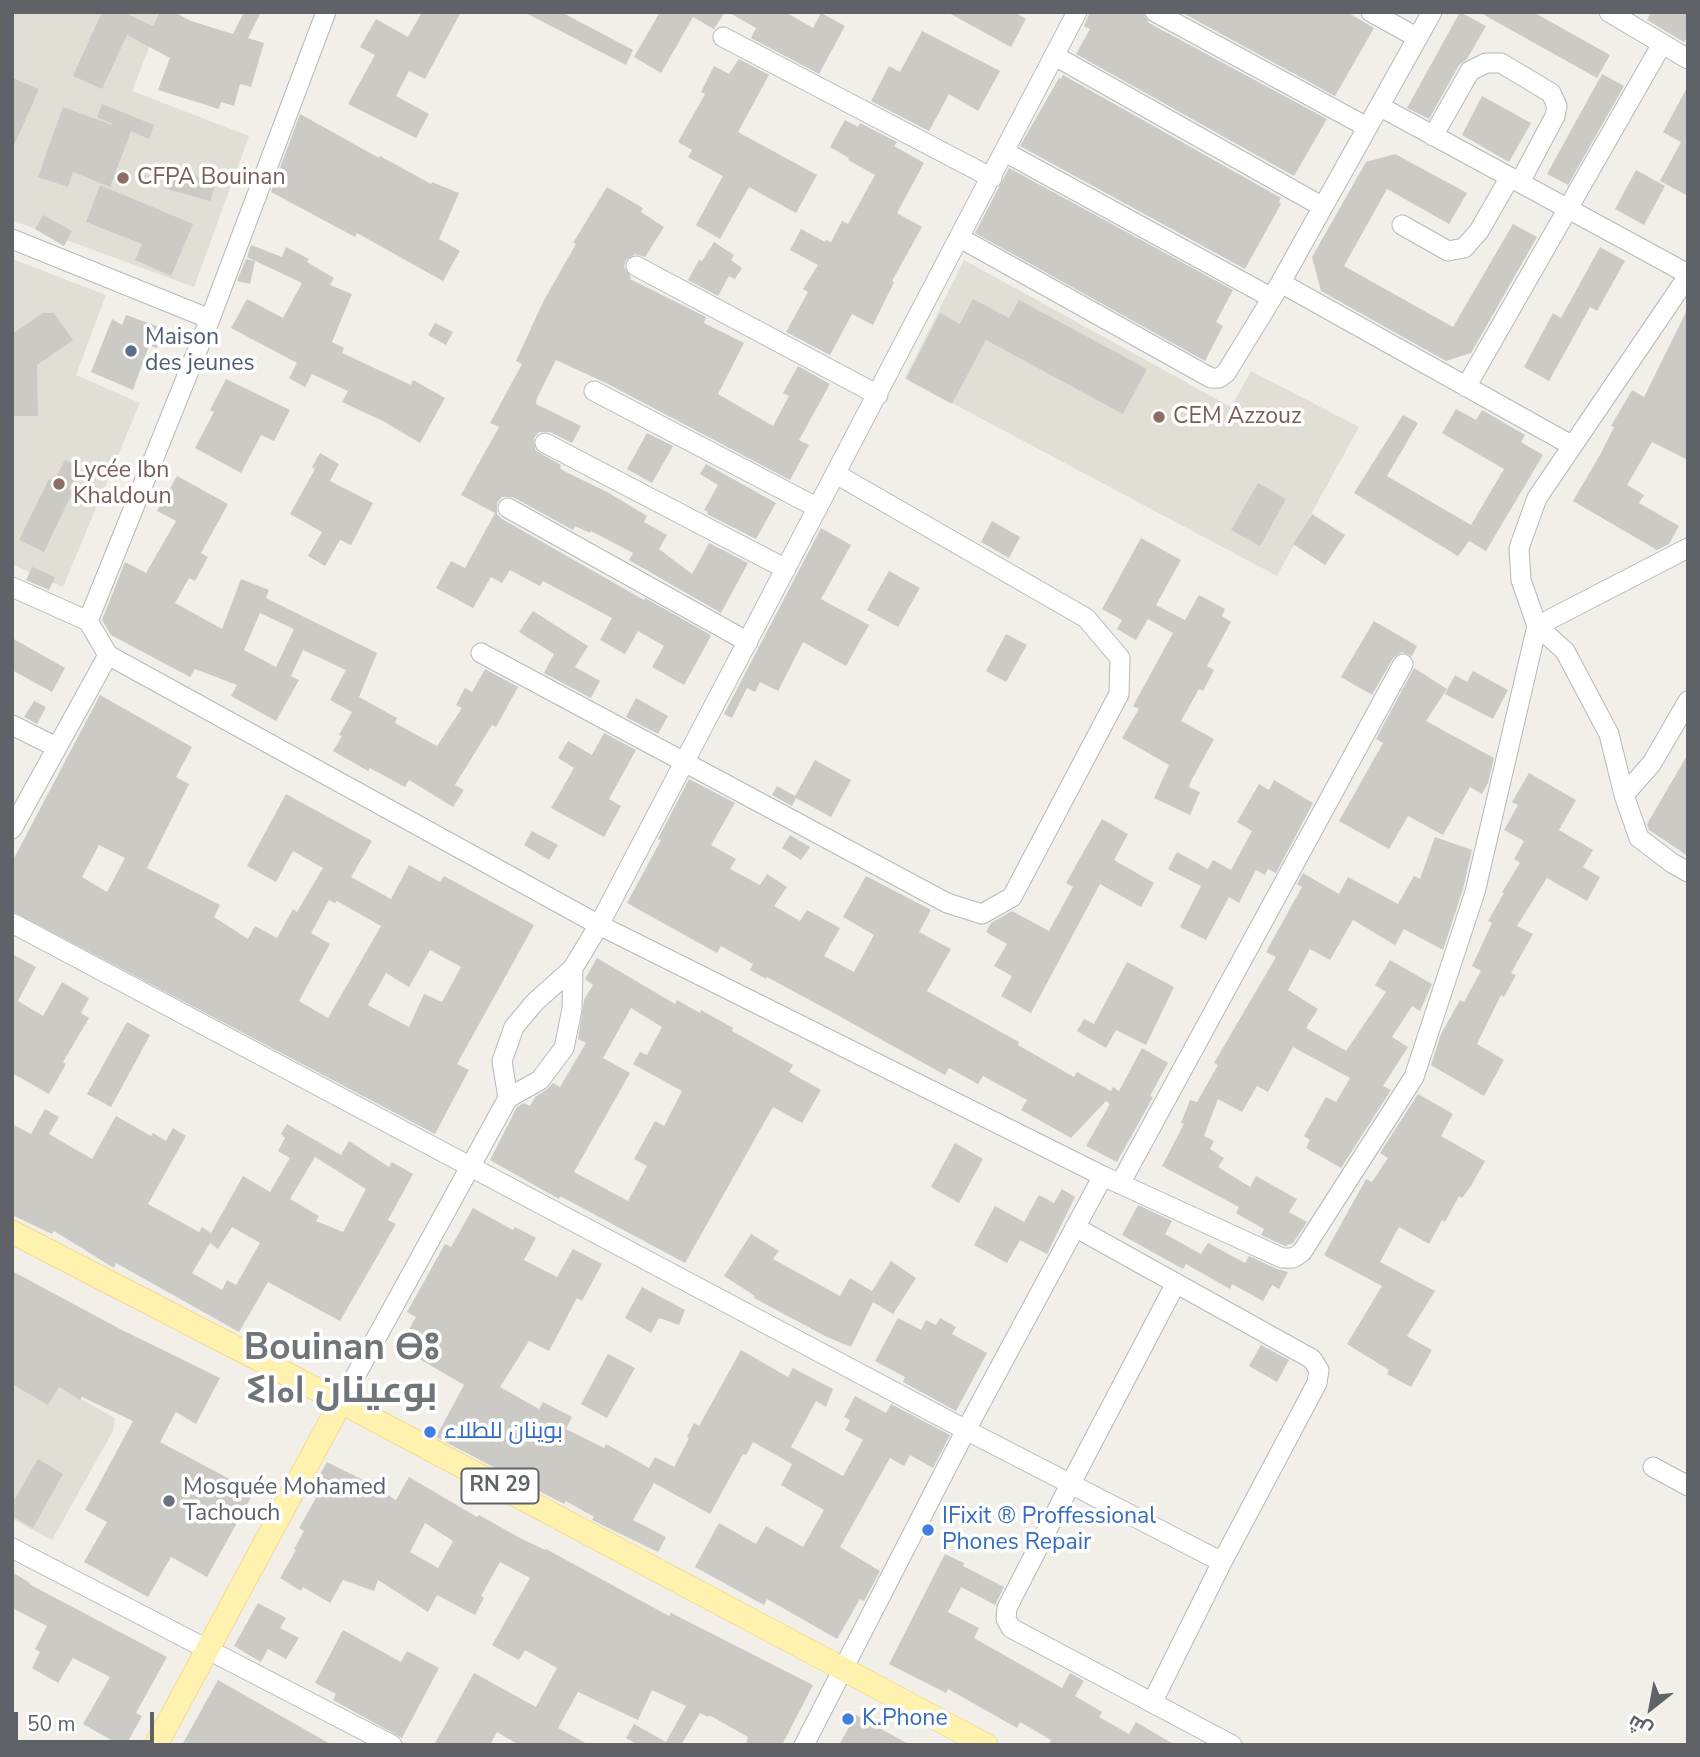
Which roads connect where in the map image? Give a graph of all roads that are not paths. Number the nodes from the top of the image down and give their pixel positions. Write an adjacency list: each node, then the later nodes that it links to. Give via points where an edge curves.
1 (326, 12): 26 (street)
2 (1155, 12): 13 (street)
3 (1371, 12): 8 (street)
4 (1432, 12): 8 (street)
5 (1609, 12): 9 (street)
6 (1070, 15): 10 (street)
7 (723, 37): 16 (street)
8 (1418, 38): 12 (street)
9 (1662, 44): 11 (street); 19 (street)
10 (1055, 56): 15 (street); 18 (street)
11 (1688, 59)
12 (1379, 106): 13 (street); 14 (street)
13 (1367, 127): 18 (street)
14 (1433, 136): 17 (street); 17 (street, via 1470,71 1486,63 1501,63 1551,93 1557,106)
15 (1005, 152): 16 (street); 25 (street)
16 (992, 178): 21 (street)
17 (1515, 180): 19 (street); 20 (street, via 1464,248 1448,251)
18 (1323, 207): 25 (street)
19 (1568, 209): 24 (street); 27 (street)
20 (1402, 225)
21 (960, 238): 25 (street, via 1211,379 1226,373); 29 (street)
22 (12, 239): 26 (street)
23 (636, 266): 29 (street)
24 (1688, 275): 31 (street)
25 (1276, 291): 27 (street)
26 (210, 319): 38 (street)
27 (1466, 387): 31 (street)
28 (594, 391): 34 (street)
29 (878, 394): 32 (street)
30 (545, 443): 36 (street)
31 (1571, 446): 39 (street, via 1537,498 1519,548 1521,580)
32 (836, 474): 34 (street); 47 (street, via 1086,618 1120,658 1119,694 1012,897 982,914 947,903)
33 (508, 508): 40 (street)
34 (818, 508): 36 (street)
35 (1688, 548): 39 (street)
36 (786, 569): 40 (street)
37 (12, 587): 38 (street)
38 (88, 621): 42 (street)
39 (1537, 626): 48 (street, via 1565,651 1603,722); 56 (street, via 1475,892 1414,1077 1302,1252 1282,1258)
40 (748, 642): 47 (street)
41 (481, 653): 47 (street)
42 (108, 655): 46 (street); 52 (street)
43 (1403, 664): 56 (street)
44 (1688, 701): 48 (street, via 1652,763)
45 (12, 725): 46 (street)
46 (56, 747): 49 (street)
47 (685, 762): 52 (street)
48 (1624, 795): 50 (street, via 1639,838)
49 (12, 829)
50 (1688, 872)
51 (12, 923): 55 (street)
52 (599, 925): 53 (street); 56 (street)
53 (573, 968): 54 (street, via 514,1027 502,1061); 54 (street, via 572,1009 564,1048 540,1080)
54 (508, 1098): 55 (street)
55 (470, 1168): 60 (street); 61 (street)
56 (1112, 1180): 57 (street)
57 (1075, 1227): 59 (street); 61 (street)
58 (12, 1232): 60 (main road, RN 29)
59 (1176, 1283): 63 (street); 66 (street, via 1312,1359 1319,1370 1317,1383)
60 (341, 1402): 67 (main road); 68 (main road, RN 29)
61 (967, 1430): 63 (street); 68 (street)
62 (1653, 1467): 64 (street)
63 (1070, 1483): 66 (street); 69 (street, via 1007,1608 1006,1619 1011,1628)
64 (1688, 1486)
65 (12, 1548): 67 (street)
66 (1222, 1562): 69 (street)
67 (209, 1648): 70 (main road); 71 (street)
68 (845, 1670): 72 (street); 73 (main road, RN 29)
69 (1153, 1701): 74 (street)
70 (156, 1745)
71 (392, 1745)
72 (804, 1745)
73 (986, 1745)
74 (1232, 1745)

